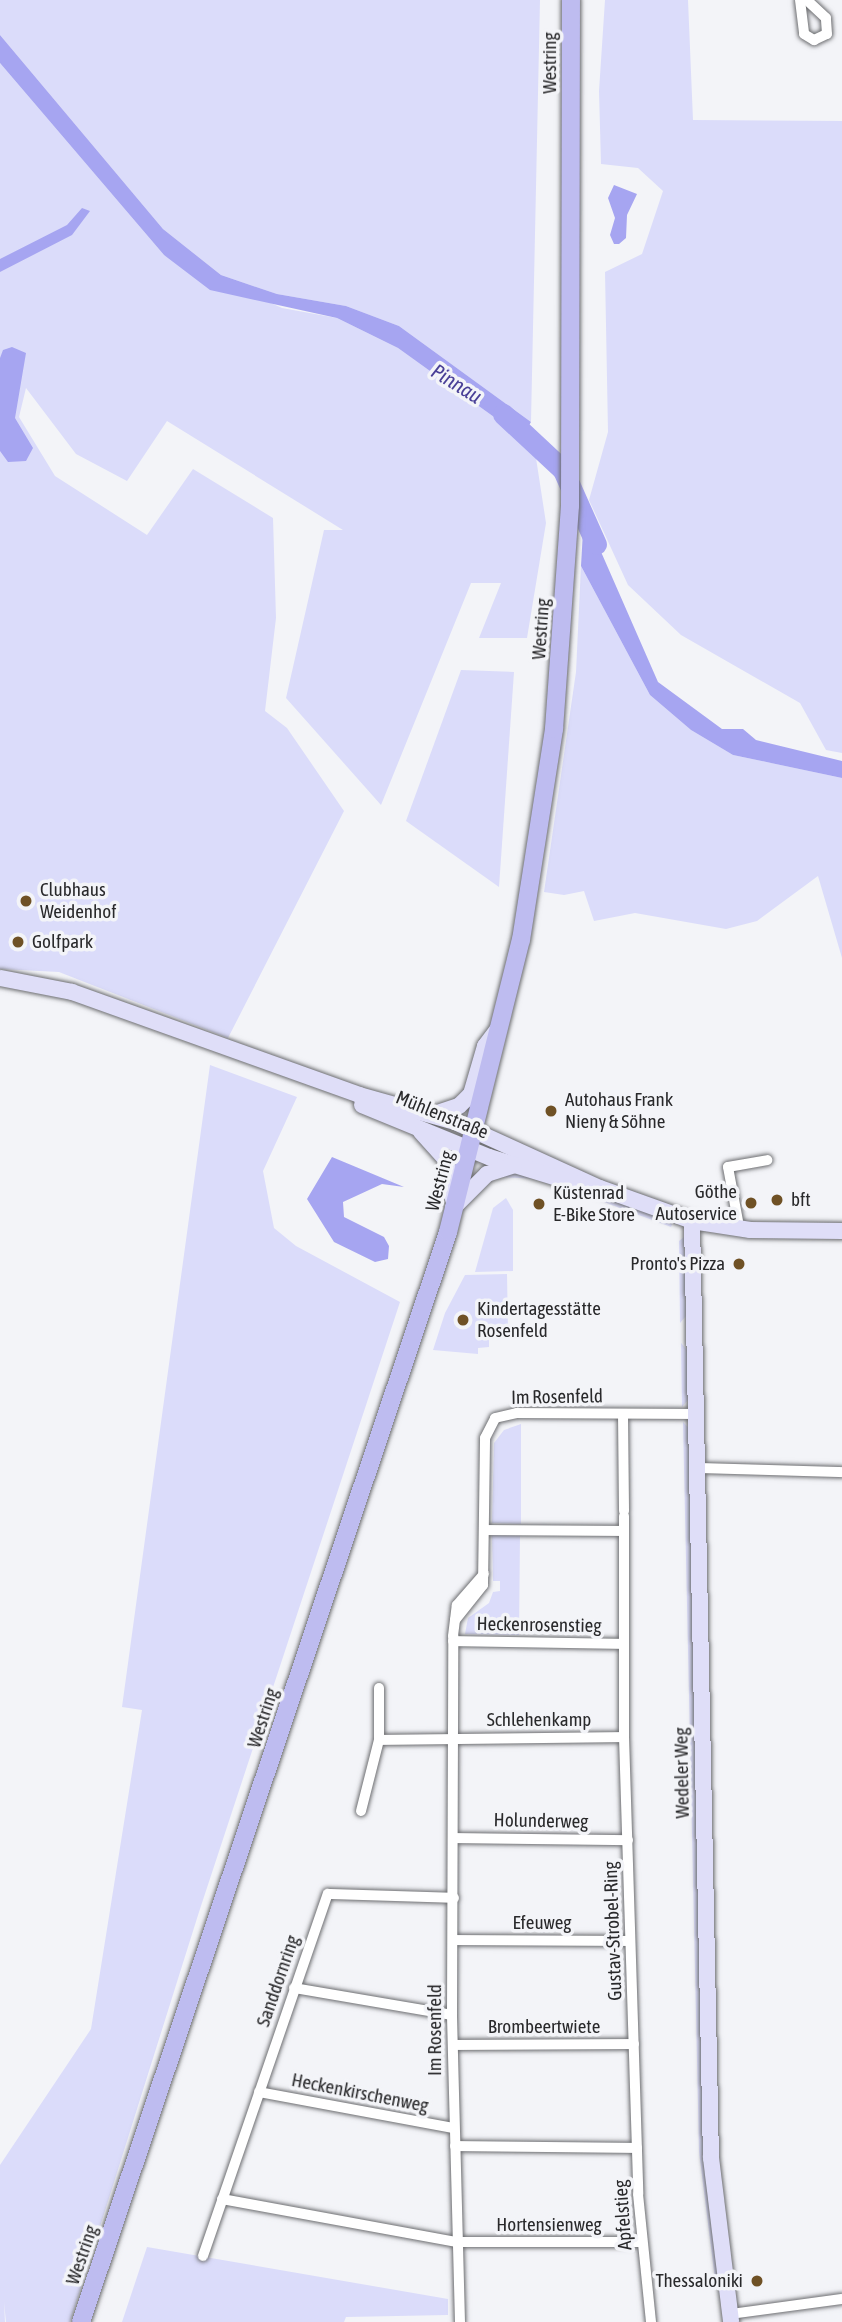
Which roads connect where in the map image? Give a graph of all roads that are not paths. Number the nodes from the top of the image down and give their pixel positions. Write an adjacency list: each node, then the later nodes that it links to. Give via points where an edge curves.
1 (571, 0): 5 (main road, Westring, via 571,392 562,651 543,820 513,979)
2 (800, 0): 3 (street, via 804,34 814,40 827,34 826,18)
3 (807, 0)
4 (0, 978): 6 (main road, Mühlenstraße, via 72,992)
5 (498, 1030): 7 (main road, via 485,1046 471,1094 445,1114); 9 (main road, Westring)
6 (274, 1065): 7 (main road, Mühlenstraße); 8 (main road, Mühlenstraße)
7 (428, 1115): 9 (main road, Mühlenstraße)
8 (414, 1125): 9 (main road, Mühlenstraße); 13 (main road, via 447,1161)
9 (473, 1140): 11 (main road, Mühlenstraße); 12 (main road, Mühlenstraße); 13 (main road, Westring)
10 (767, 1160): 15 (street, via 728,1167)
11 (514, 1165): 12 (main road, Mühlenstraße); 13 (main road, via 487,1174)
12 (600, 1188): 14 (main road, Mühlenstraße)
13 (453, 1208): 49 (main road, Westring)
14 (692, 1221): 16 (main road, Mühlenstraße, via 750,1230); 17 (main road, Wedeler Weg)
15 (738, 1221)
16 (842, 1231)
17 (695, 1413): 18 (street, Im Rosenfeld); 19 (main road, Wedeler Weg)
18 (623, 1414): 21 (street, Im Rosenfeld, via 517,1413 495,1418 485,1438); 22 (street, Gustav-Strobel-Ring)
19 (696, 1468): 20 (street); 48 (main road, Wedeler Weg, via 711,2158)
20 (842, 1472)
21 (486, 1530): 22 (street); 23 (street, Im Rosenfeld, via 483,1585 454,1623)
22 (623, 1531): 24 (street, Gustav-Strobel-Ring)
23 (453, 1641): 24 (street, Heckenrosenstieg); 27 (street, Im Rosenfeld)
24 (625, 1644): 26 (street, Gustav-Strobel-Ring)
25 (379, 1688): 28 (street)
26 (624, 1737): 27 (street, Schlehenkamp); 31 (street, Gustav-Strobel-Ring)
27 (454, 1738): 28 (street); 30 (street, Im Rosenfeld)
28 (379, 1740): 29 (street)
29 (361, 1811)
30 (455, 1838): 31 (street, Holunderweg); 32 (street, Im Rosenfeld)
31 (628, 1840): 34 (street, Gustav-Strobel-Ring)
32 (454, 1898): 33 (street, Im Rosenfeld); 35 (street, Sanddornring, via 328,1894)
33 (453, 1940): 34 (street, Efeuweg); 36 (street, Im Rosenfeld)
34 (630, 1941): 37 (street, Gustav-Strobel-Ring)
35 (294, 1988): 36 (street); 39 (street, Sanddornring)
36 (452, 2015): 38 (street, Im Rosenfeld)
37 (634, 2044): 38 (street, Brombeertwiete); 42 (street, Gustav-Strobel-Ring)
38 (453, 2045): 40 (street, Im Rosenfeld)
39 (259, 2092): 40 (street, Heckenkirschenweg); 43 (street, Sanddornring)
40 (454, 2128): 41 (street, Im Rosenfeld)
41 (455, 2146): 42 (street); 44 (street, Im Rosenfeld)
42 (637, 2148): 45 (street, Apfelstieg)
43 (222, 2199): 44 (street); 46 (street, Sanddornring)
44 (457, 2242): 45 (street, Hortensienweg); 50 (street, Im Rosenfeld)
45 (642, 2242): 51 (street, Apfelstieg)
46 (203, 2256)
47 (842, 2299): 48 (street)
48 (731, 2318)
49 (81, 2322)
50 (460, 2322)
51 (651, 2322)

